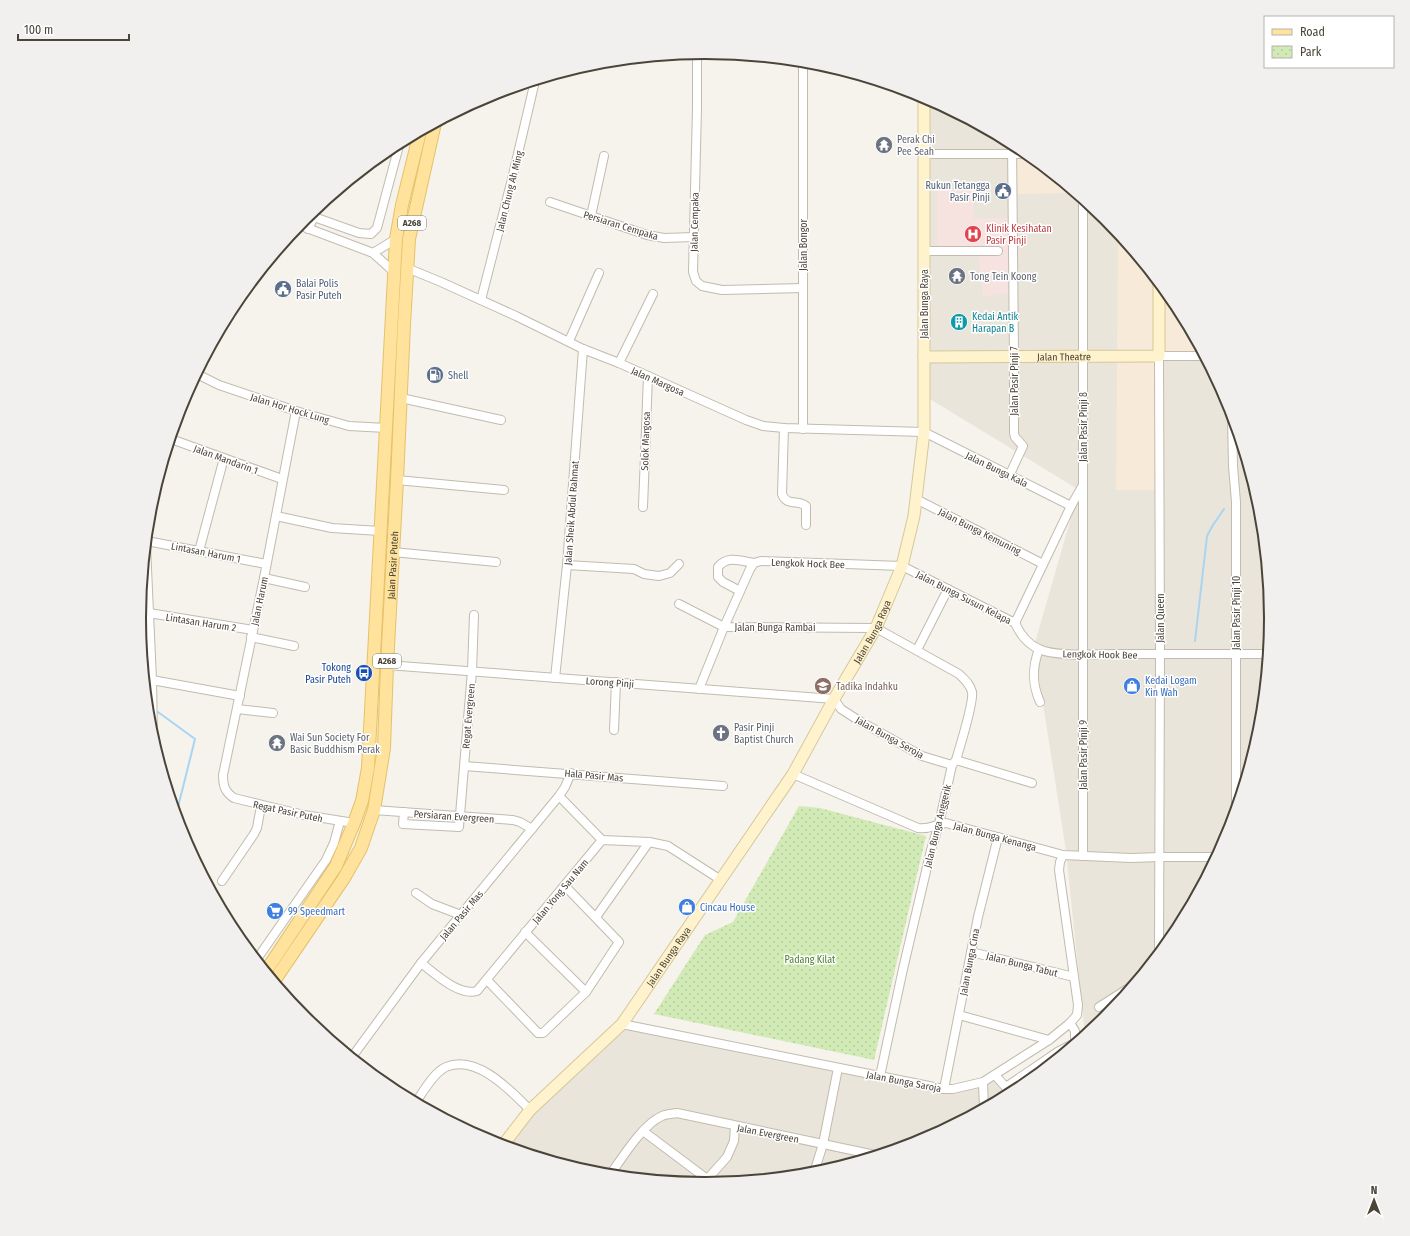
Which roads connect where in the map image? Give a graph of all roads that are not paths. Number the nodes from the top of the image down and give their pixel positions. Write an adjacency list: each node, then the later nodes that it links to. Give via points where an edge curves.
1 (697, 59): 21 (street, Jalan Cempaka)
2 (803, 68): 29 (street, Jalan Bongor)
3 (534, 86): 32 (street, Jalan Chung Ah Ming)
4 (924, 104): 11 (main road, Jalan Bunga Raya)
5 (434, 130): 26 (main road, Jalan Pasir Puteh / A268, via 409,239)
6 (418, 139): 8 (main road, Jalan Pasir Puteh / A268)
7 (411, 143): 8 (street)
8 (417, 144): 22 (main road, Jalan Pasir Puteh / A268)
9 (399, 150): 17 (street, via 377,228 371,234 359,233)
10 (1011, 150): 12 (street, Jalan Pasir Pinji 7)
11 (924, 154): 12 (street); 23 (main road, Jalan Bunga Raya)
12 (1011, 154): 13 (street); 35 (street, Jalan Pasir Pinji 7)
13 (1017, 154)
14 (604, 156): 18 (street)
15 (550, 202): 18 (street, Persiaran Cempaka)
16 (1083, 207): 36 (street, Jalan Pasir Pinji 8)
17 (319, 215)
18 (591, 216): 21 (street, Persiaran Cempaka, via 656,238)
19 (311, 222): 20 (street)
20 (308, 228): 25 (street)
21 (694, 237): 29 (street, Jalan Cempaka, via 693,272 696,281 702,286 722,290)
22 (396, 239): 25 (street); 27 (main road, Jalan Pasir Puteh / A268)
23 (924, 251): 24 (street); 39 (main road, Jalan Bunga Raya)
24 (998, 251)
25 (373, 253): 27 (street)
26 (407, 268): 32 (street, Jalan Margosa); 43 (main road, Jalan Pasir Puteh / A268)
27 (394, 272): 46 (main road, Jalan Pasir Puteh / A268)
28 (599, 273): 33 (street)
29 (803, 288): 48 (street, Jalan Bongor)
30 (1159, 292): 37 (main road, Jalan Queen)
31 (653, 294): 40 (street)
32 (480, 300): 33 (street, Jalan Margosa)
33 (569, 341): 34 (street, Jalan Margosa)
34 (583, 349): 40 (street, Jalan Margosa); 72 (street, Jalan Sheik Abdul Rahmat)
35 (1014, 356): 36 (main road, Jalan Theatre); 39 (main road, Jalan Theatre); 53 (street, Jalan Pasir Pinji 7, via 1014,427 1015,437 1023,446)
36 (1084, 356): 37 (main road, Jalan Theatre); 56 (street, Jalan Pasir Pinji 8)
37 (1159, 356): 38 (street, Jalan Theatre); 90 (street, Jalan Queen)
38 (1198, 356)
39 (924, 357): 49 (main road, Jalan Bunga Raya)
40 (619, 364): 42 (street, Jalan Margosa)
41 (202, 376): 44 (street, Jalan Hor Hock Lung, via 219,385)
42 (648, 376): 47 (street, Jalan Margosa, via 746,420 763,426); 60 (street, Solok Margosa)
43 (401, 398): 45 (street); 55 (main road, Jalan Pasir Puteh / A268)
44 (296, 411): 46 (street, Jalan Hor Hock Lung, via 349,426); 54 (street, Jalan Harum)
45 (501, 420)
46 (386, 428): 63 (main road, Jalan Pasir Puteh / A268)
47 (784, 428): 48 (street, Jalan Margosa); 62 (street, via 782,494 788,502 806,506)
48 (803, 429): 49 (street, Jalan Margosa)
49 (924, 432): 53 (street, Jalan Bunga Kala); 58 (main road, Jalan Bunga Raya)
50 (1232, 434): 91 (street, Jalan Pasir Pinji 10, via 1236,502)
51 (175, 441): 52 (street, Jalan Mandarin 1)
52 (224, 458): 54 (street, Jalan Mandarin 1); 65 (street)
53 (1010, 474): 59 (street, Jalan Bunga Kala)
54 (282, 478): 61 (street, Jalan Harum)
55 (397, 480): 57 (street); 66 (main road, Jalan Pasir Puteh / A268)
56 (1083, 485): 59 (street); 89 (street, Jalan Pasir Pinji 8)
57 (504, 490)
58 (916, 499): 71 (street, Jalan Bunga Kemuning); 73 (main road, Jalan Bunga Raya)
59 (1071, 506): 71 (street)
60 (643, 507)
61 (276, 516): 63 (street, via 332,528); 69 (street, Jalan Harum)
62 (806, 525)
63 (380, 531): 119 (main road, Jalan Pasir Puteh / A268, via 368,768 362,801)
64 (152, 542): 65 (street, Lintasan Harum 1)
65 (199, 551): 69 (street, Lintasan Harum 1)
66 (393, 552): 67 (street); 93 (main road, Jalan Pasir Puteh / A268)
67 (496, 562)
68 (754, 563): 73 (street, Lengkok Hock Bee, via 761,561); 77 (street); 77 (street, Lengkok Hock Bee, via 730,560 724,561 718,567 718,577)
69 (266, 564): 74 (street, Jalan Harum)
70 (679, 564): 72 (street, via 670,573 659,576 644,574 634,569)
71 (1043, 564): 82 (street)
72 (567, 565): 95 (street, Jalan Sheik Abdul Rahmat)
73 (902, 566): 76 (street, Jalan Bunga Susun Kelapa); 84 (main road, Jalan Bunga Raya)
74 (264, 578): 75 (street); 85 (street, Jalan Harum)
75 (305, 586)
76 (948, 589): 82 (street, Jalan Bunga Susun Kelapa); 88 (street)
77 (740, 591): 83 (street)
78 (146, 602): 80 (street)
79 (679, 604): 83 (street, Jalan Bunga Rambai)
80 (149, 613): 85 (street, Lintasan Harum 2); 96 (street)
81 (474, 615): 94 (street, Regat Evergreen)
82 (1015, 623): 87 (street, Jalan Bunga Susun Kelapa, via 1029,642)
83 (724, 627): 84 (street, Jalan Bunga Rambai); 98 (street)
84 (876, 628): 88 (street, Jalan Bunga Anggerik); 101 (main road, Jalan Bunga Raya)
85 (252, 634): 86 (street, Lintasan Harum 2); 99 (street, Jalan Harum)
86 (294, 646)
87 (1039, 649): 89 (street, Lengkok Hook Bee, via 1052,653); 102 (street, via 1033,671 1034,687)
88 (917, 650): 106 (street, Jalan Bunga Anggerik, via 959,674 968,683 972,693)
89 (1083, 654): 90 (street, Lengkok Hook Bee); 126 (street, Jalan Pasir Pinji 9)
90 (1160, 654): 91 (street, Lengkok Hook Bee); 127 (street, Jalan Queen)
91 (1236, 654): 92 (street, Lengkok Hook Bee); 113 (street, Jalan Pasir Pinji 10)
92 (1263, 654)
93 (387, 665): 94 (street, Lorong Pinji); 116 (main road, Jalan Pasir Puteh / A268, via 384,748)
94 (472, 671): 95 (street, Lorong Pinji); 107 (street, Regat Evergreen)
95 (555, 678): 97 (street, Lorong Pinji)
96 (152, 680): 99 (street); 100 (street)
97 (616, 682): 98 (street, Lorong Pinji); 105 (street)
98 (699, 689): 101 (street, Lorong Pinji)
99 (240, 696): 103 (street, Jalan Harum)
100 (152, 699)
101 (834, 699): 106 (street, Jalan Bunga Seroja, via 841,709 922,756); 109 (main road, Jalan Bunga Raya)
102 (1040, 702)
103 (237, 709): 104 (street); 112 (street, Jalan Harum, via 223,775)
104 (273, 713)
105 (614, 730)
106 (954, 763): 110 (street, Jalan Bunga Seroja); 120 (street, Jalan Bunga Anggerik)
107 (464, 766): 108 (street, Hala Pasir Mas); 117 (street, Regat Evergreen)
108 (571, 773): 111 (street, Hala Pasir Mas); 114 (street, Jalan Pasir Mas)
109 (793, 774): 120 (street, Jalan Bunga Kenanga, via 918,828 933,828); 129 (main road, Jalan Bunga Raya)
110 (1032, 782)
111 (723, 786)
112 (226, 791): 115 (street, Regat Pasir Puteh, via 234,798)
113 (1236, 792)
114 (559, 796): 121 (street, Jalan Pasir Mas); 123 (street)
115 (261, 806): 118 (street, Regat Pasir Puteh); 130 (street, via 254,834)
116 (374, 810): 117 (street, Persiaran Evergreen); 143 (main road, Jalan Pasir Puteh / A268, via 360,848 344,878)
117 (460, 816): 121 (street, Persiaran Evergreen, via 513,820)
118 (340, 821): 119 (street, Regat Pasir Puteh); 135 (street, via 326,860)
119 (354, 823): 137 (main road, Jalan Pasir Puteh / A268, via 336,866)
120 (939, 824): 122 (street, Jalan Bunga Kenanga, via 946,823); 157 (street, Jalan Bunga Anggerik, via 917,909)
121 (532, 829): 133 (street, Jalan Pasir Mas)
122 (998, 837): 125 (street, Jalan Bunga Kenanga); 139 (street, Jalan Bunga Cina)
123 (602, 840): 124 (street); 131 (street, Jalan Yong Sau Nam)
124 (649, 842): 129 (street, via 668,846); 134 (street)
125 (1063, 855): 126 (street, Jalan Bunga Kenanga); 144 (street, Jalan Bunga Saroja, via 1059,870)
126 (1083, 856): 127 (street, Jalan Bunga Kenanga, via 1140,859)
127 (1160, 857): 128 (street, Jalan Bunga Kenanga); 138 (street, Jalan Queen)
128 (1210, 857)
129 (721, 880): 151 (main road, Jalan Bunga Raya)
130 (222, 881)
131 (565, 886): 134 (street); 136 (street, Jalan Yong Sau Nam)
132 (416, 893): 133 (street, via 432,904)
133 (461, 915): 141 (street, Jalan Pasir Mas)
134 (596, 918): 146 (street, via 619,942)
135 (280, 925): 137 (street); 140 (street)
136 (526, 932): 145 (street, Jalan Yong Sau Nam); 146 (street)
137 (292, 933): 142 (main road, Jalan Pasir Puteh / A268)
138 (1159, 943)
139 (971, 952): 144 (street, Jalan Bunga Tabut); 149 (street, Jalan Bunga Cina)
140 (259, 954)
141 (421, 963): 145 (street, Jalan Yong Sau Nam, via 457,989 466,992 477,991); 154 (street, Jalan Pasir Mas)
142 (269, 967)
143 (276, 975)
144 (1074, 977): 150 (street, Jalan Bunga Saroja, via 1078,1005 1077,1015)
145 (487, 980): 146 (street, via 540,1034)
146 (586, 992)
147 (1117, 995): 148 (street)
148 (1098, 1007)
149 (959, 1015): 153 (street); 160 (street, Jalan Bunga Cina)
150 (1070, 1023): 152 (street, via 1075,1031); 153 (street, Jalan Bunga Saroja)
151 (622, 1024): 155 (street, Jalan Bunga Saroja); 163 (main road, Jalan Bunga Raya)
152 (1075, 1037)
153 (1049, 1040): 156 (street, Jalan Bunga Saroja)
154 (355, 1053)
155 (838, 1068): 157 (street, Jalan Bunga Saroja); 167 (street)
156 (995, 1075): 158 (street, Jalan Bunga Saroja); 159 (street)
157 (880, 1076): 160 (street, Jalan Bunga Saroja)
158 (983, 1082): 160 (street, Jalan Bunga Saroja); 162 (street)
159 (1007, 1088)
160 (944, 1089)
161 (419, 1098): 163 (street, via 437,1074 446,1067 465,1064 491,1076)
162 (984, 1102)
163 (530, 1110): 166 (main road, Jalan Bunga Raya)
164 (735, 1126): 165 (street, Jalan Evergreen, via 677,1113 662,1116); 167 (street, Jalan Evergreen); 172 (street, via 734,1141 727,1157)
165 (643, 1131): 170 (street); 171 (street)
166 (507, 1140)
167 (823, 1144): 168 (street, Jalan Evergreen); 169 (street)
168 (866, 1153)
169 (816, 1165)
170 (614, 1169)
171 (699, 1177)
172 (710, 1177)

